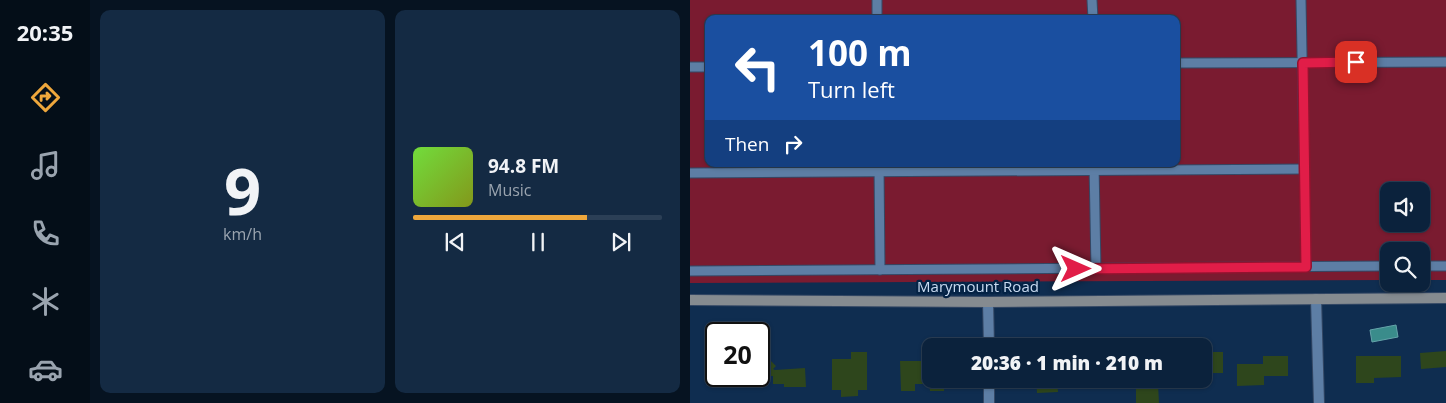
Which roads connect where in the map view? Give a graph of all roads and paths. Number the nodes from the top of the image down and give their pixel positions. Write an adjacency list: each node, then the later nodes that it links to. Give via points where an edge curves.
1 (877, 0): 4 (lane)
2 (1092, 0): 5 (lane)
3 (1301, 0): 7 (lane)
4 (877, 15)
5 (1093, 15)
6 (1446, 62): 7 (lane)
7 (1303, 63): 8 (lane); 13 (lane)
8 (1180, 64)
9 (705, 66): 10 (lane)
10 (690, 67)
11 (1094, 167): 12 (lane); 13 (lane); 19 (lane)
12 (879, 168): 14 (lane); 20 (lane)
13 (1304, 169): 18 (lane)
14 (690, 173)
15 (1380, 266): 18 (lane)
16 (1430, 266): 17 (lane)
17 (1446, 266)
18 (1306, 267): 19 (lane)
19 (1096, 269): 20 (lane)
20 (880, 270): 21 (lane)
21 (690, 271)
22 (1446, 298): 23 (street, Marymount Road)
23 (1316, 299): 25 (street, Marymount Road); 29 (street)
24 (690, 300): 25 (street, Marymount Road)
25 (988, 302): 26 (street)
26 (988, 338)
27 (989, 388): 28 (street)
28 (989, 403)
29 (1319, 403)

